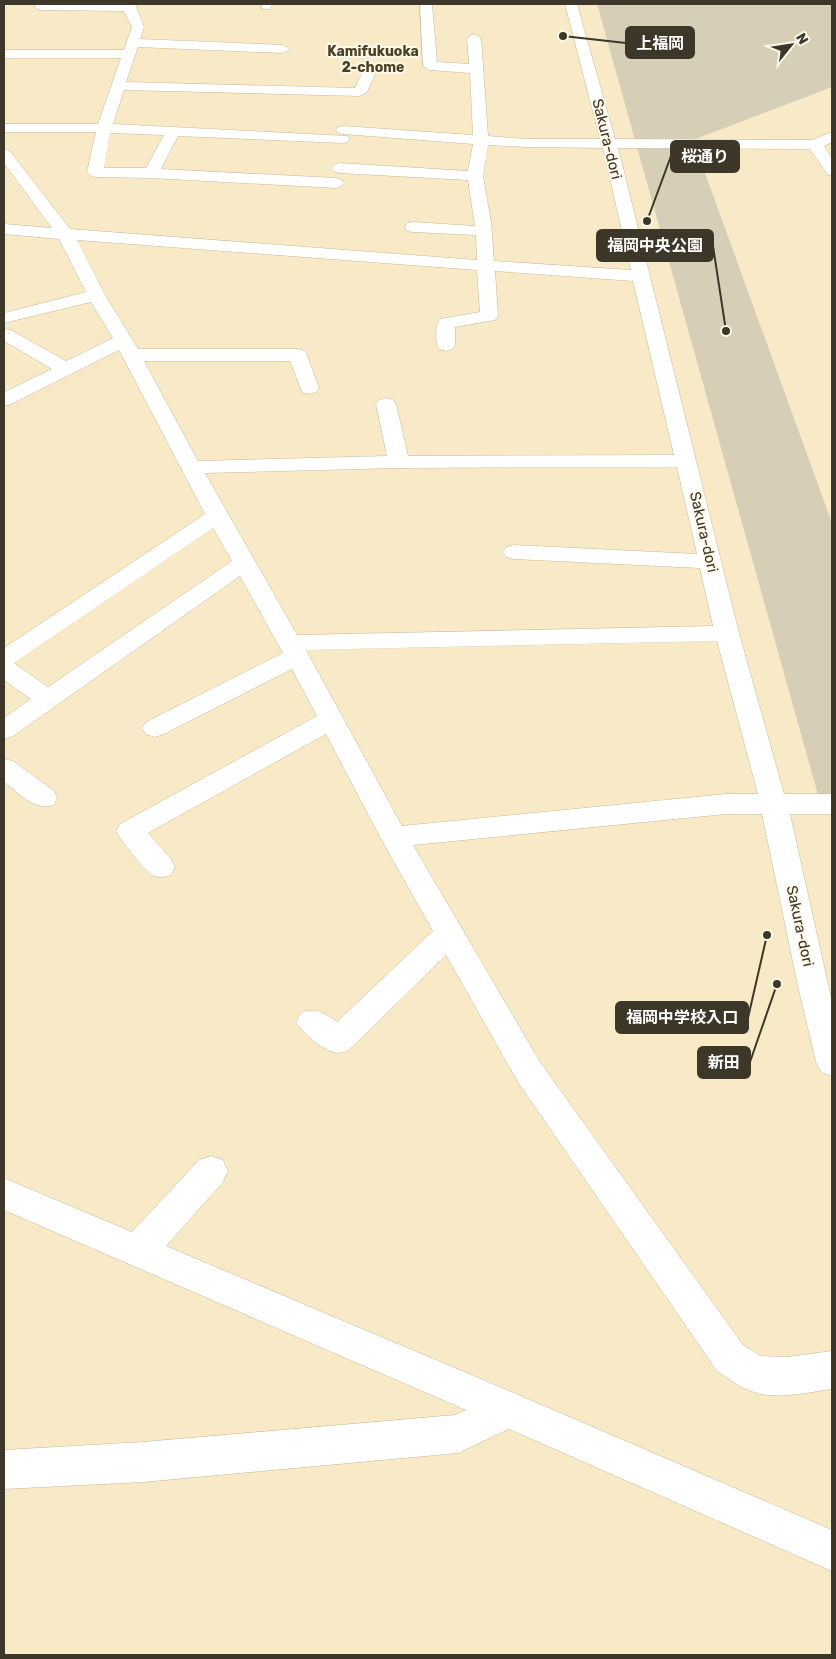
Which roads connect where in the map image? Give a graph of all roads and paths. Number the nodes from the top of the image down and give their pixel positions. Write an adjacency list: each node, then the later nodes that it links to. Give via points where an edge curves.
1 (426, 4): 9 (street, via 430,66)
2 (571, 4): 19 (street, Sakura-dori)
3 (41, 6): 4 (street)
4 (129, 6): 6 (street, via 138,27)
5 (474, 38): 9 (street)
6 (131, 49): 7 (street); 8 (street); 11 (street)
7 (283, 49)
8 (4, 54)
9 (476, 69): 18 (street)
10 (370, 72): 12 (street, via 360,92)
11 (118, 86): 12 (street); 15 (street)
12 (347, 92): 13 (street)
13 (343, 125): 16 (street); 18 (street); 25 (street)
14 (4, 128): 15 (street)
15 (104, 128): 16 (street); 23 (street, via 95,172)
16 (174, 130): 23 (street)
17 (832, 136): 20 (street)
18 (482, 139): 19 (street, via 527,143); 24 (street)
19 (609, 143): 20 (street); 31 (street, Sakura-dori)
20 (815, 144): 22 (street)
21 (4, 153): 29 (street)
22 (832, 171)
23 (151, 173): 25 (street)
24 (475, 176): 25 (street); 28 (street)
25 (336, 183)
26 (413, 227): 28 (street)
27 (4, 229): 29 (street)
28 (484, 231): 30 (street)
29 (66, 235): 30 (street); 32 (street)
30 (487, 267): 31 (street); 35 (street, via 489,316 446,323)
31 (641, 276): 41 (street, Sakura-dori)
32 (96, 295): 33 (street); 36 (street)
33 (4, 318)
34 (7, 340): 37 (street)
35 (446, 345)
36 (127, 348): 37 (street); 38 (street, via 298,355); 43 (street)
37 (66, 369): 39 (street)
38 (309, 388)
39 (4, 400)
40 (386, 404): 42 (street)
41 (687, 461): 42 (street); 46 (street, Sakura-dori)
42 (399, 462): 43 (street)
43 (192, 467): 44 (street)
44 (217, 516): 47 (street); 50 (street)
45 (514, 552): 46 (street)
46 (711, 562): 48 (street, Sakura-dori)
47 (244, 563): 49 (street); 52 (street)
48 (727, 633): 49 (street); 59 (street, Sakura-dori)
49 (293, 649): 53 (street); 54 (street)
50 (4, 659)
51 (4, 668): 52 (street)
52 (48, 699): 55 (street)
53 (332, 719): 60 (street); 61 (street, via 130,831)
54 (155, 728)
55 (4, 730)
56 (4, 768): 57 (street)
57 (44, 798)
58 (832, 804): 59 (street)
59 (774, 805): 60 (street, via 726,804); 64 (street, Sakura-dori)
60 (394, 837): 62 (street)
61 (161, 867)
62 (449, 934): 63 (street, via 339,1040); 68 (street, via 529,1072 730,1358 756,1374 787,1376)
63 (312, 1022)
64 (832, 1062)
65 (211, 1171): 67 (street)
66 (4, 1194): 67 (street)
67 (139, 1250): 69 (street)
68 (832, 1370)
69 (508, 1408): 70 (street, via 458,1434 142,1462); 71 (street)
70 (4, 1470)
71 (832, 1551)

